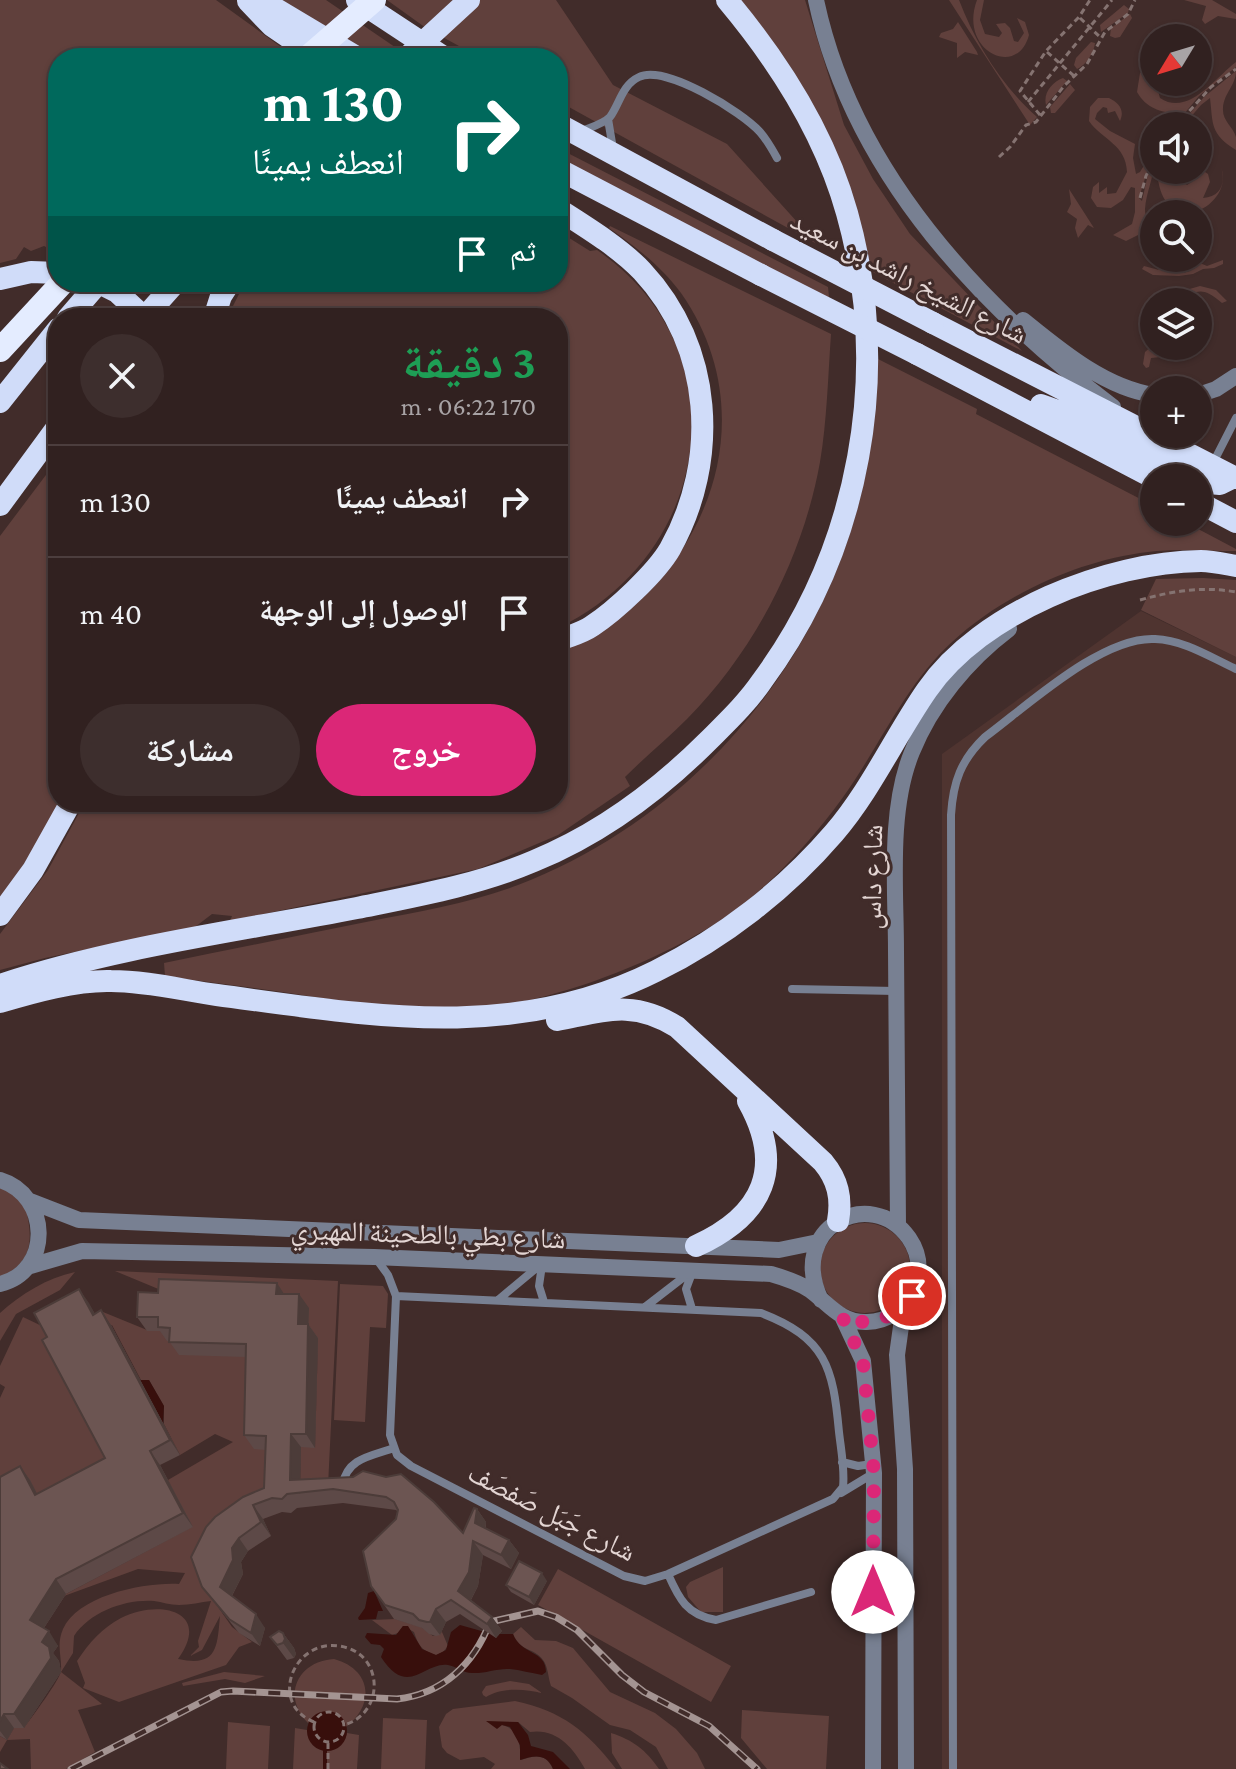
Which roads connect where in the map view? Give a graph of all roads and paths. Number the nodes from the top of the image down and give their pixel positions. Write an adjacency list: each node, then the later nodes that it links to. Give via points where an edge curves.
1 (248, 0): 16 (highway, via 272,26)
2 (261, 0): 19 (highway)
3 (357, 0): 21 (highway)
4 (374, 0): 17 (highway, bridge)
5 (383, 0): 18 (highway)
6 (469, 0): 20 (highway, bridge)
7 (484, 0): 22 (highway)
8 (727, 0): 77 (highway, via 783,73 825,154 847,211 865,319 864,428 839,537 809,607 761,684 657,788 559,851 528,864 399,900 98,958)
9 (816, 0): 41 (street, via 831,56 867,138 912,209)
10 (1090, 0): 13 (path)
11 (1112, 0): 14 (path)
12 (1133, 1): 15 (path, via 1128,14)
13 (1079, 17): 14 (path); 23 (path)
14 (1090, 27): 15 (path); 24 (path)
15 (1101, 38): 26 (path)
16 (305, 48)
17 (319, 48)
18 (331, 48)
19 (341, 48)
20 (417, 48)
21 (430, 48)
22 (438, 48)
23 (1046, 51): 24 (path); 27 (path, via 1020,91)
24 (1060, 63): 26 (path); 27 (path)
25 (1236, 69): 28 (path)
26 (1074, 76): 29 (path)
27 (1028, 102): 29 (path)
28 (1189, 112)
29 (1040, 115): 34 (path)
30 (608, 119): 31 (lane); 33 (lane); 35 (lane, via 636,78 665,75 749,122)
31 (568, 128)
32 (568, 129): 33 (highway, شارع الشيخ راشد بن سعيد)
33 (615, 155): 59 (highway, شارع الشيخ راشد بن سعيد, bridge)
34 (999, 157)
35 (777, 158)
36 (568, 174): 55 (highway, bridge)
37 (1144, 184): 38 (path)
38 (1140, 198)
39 (568, 216): 73 (highway, via 642,271 670,309 691,347 702,391 704,436 701,464 669,551 631,594 590,627)
40 (48, 273): 42 (highway)
41 (966, 274): 53 (street, via 1070,356); 58 (street, via 1051,358)
42 (0, 279)
43 (54, 292): 51 (highway)
44 (90, 292): 47 (highway, bridge)
45 (117, 292): 48 (highway)
46 (167, 292): 49 (highway, bridge)
47 (76, 308)
48 (134, 308)
49 (154, 308)
50 (48, 342): 56 (highway)
51 (0, 350)
52 (1236, 376): 54 (street)
53 (1140, 390)
54 (1212, 390)
55 (1008, 400): 62 (highway, via 1072,416); 64 (highway)
56 (0, 402)
57 (1236, 418): 66 (lane)
58 (1140, 427)
59 (1140, 429)
60 (48, 440): 68 (highway)
61 (1164, 448): 63 (highway, شارع الشيخ راشد بن سعيد)
62 (1159, 464)
63 (1181, 464)
64 (1140, 471)
65 (1235, 476): 67 (highway, شارع الشيخ راشد بن سعيد)
66 (1212, 490)
67 (1212, 492)
68 (0, 505)
69 (1236, 566): 70 (highway, via 1201,561 1123,570)
70 (1060, 591): 79 (street, شارع داس, via 996,639 953,683 937,701 911,753 900,796 895,863); 81 (highway, via 987,630 956,656 928,688 836,832 775,893 713,939 656,971 603,994 517,1014 397,1018)
71 (1236, 592): 72 (path, via 1176,590)
72 (1140, 600)
73 (568, 637)
74 (1236, 669): 115 (lane, via 1170,641 1116,645 985,737 955,781)
75 (65, 812): 76 (highway)
76 (0, 915)
77 (0, 985)
78 (792, 989): 79 (lane)
79 (896, 991): 86 (street, شارع داس)
80 (0, 1002): 81 (highway, via 39,990 110,980)
81 (316, 1008): 82 (highway, via 373,1026 452,1031 637,1009 677,1027)
82 (737, 1082): 85 (highway, via 829,1170 840,1198); 88 (highway, via 763,1131 765,1176 741,1216)
83 (0, 1180): 84 (street, شارع بطي بالطحينة المهيري)
84 (30, 1201): 88 (street, شارع بطي بالطحينة المهيري, via 79,1220); 91 (street, via 39,1227 35,1255)
85 (838, 1221): 86 (street, via 872,1214); 87 (street)
86 (898, 1226): 98 (street, via 914,1245 919,1262 918,1280)
87 (818, 1242): 88 (street, شارع بطي بالطحينة المهيري, via 779,1250); 96 (street, via 811,1266)
88 (696, 1246)
89 (374, 1257): 90 (street, شارع بطي بالطحينة المهيري); 91 (street, شارع بطي بالطحينة المهيري, via 82,1251); 94 (lane)
90 (542, 1264): 92 (street, شارع بطي بالطحينة المهيري); 95 (lane); 97 (lane, via 539,1286)
91 (27, 1267): 93 (street, شارع بطي بالطحينة المهيري)
92 (693, 1270): 96 (street, شارع بطي بالطحينة المهيري, via 771,1274 799,1283); 99 (lane); 100 (lane, via 686,1289)
93 (2, 1285)
94 (396, 1296): 95 (lane); 102 (lane, via 390,1435)
95 (498, 1300): 97 (lane)
96 (821, 1300): 101 (street)
97 (544, 1302): 99 (lane)
98 (904, 1305): 101 (street, via 885,1319 868,1322); 114 (street, via 897,1355 905,1469)
99 (645, 1307): 100 (lane)
100 (692, 1309): 103 (lane, via 761,1313 796,1330 818,1350 835,1385)
101 (842, 1316): 104 (street, via 863,1361)
102 (394, 1448): 105 (lane, via 354,1462); 107 (lane, شارع جَبَل صَفصَف, via 411,1466 624,1576 645,1581)
103 (842, 1462): 104 (lane); 106 (lane, via 844,1482)
104 (873, 1469): 106 (lane, شارع جَبَل صَفصَف); 113 (street)
105 (343, 1484)
106 (837, 1496): 107 (lane, شارع جَبَل صَفصَف)
107 (668, 1574): 108 (lane, via 688,1610 716,1620)
108 (811, 1592)
109 (314, 1722): 110 (path, via 327,1712 338,1715); 110 (path, via 295,1710 291,1679 303,1656 335,1645 365,1660 375,1686 367,1710); 111 (path, via 316,1734)
110 (344, 1725): 111 (path, via 340,1736)
111 (328, 1741): 112 (path)
112 (328, 1769)
113 (873, 1769)
114 (906, 1769)
115 (953, 1769)

